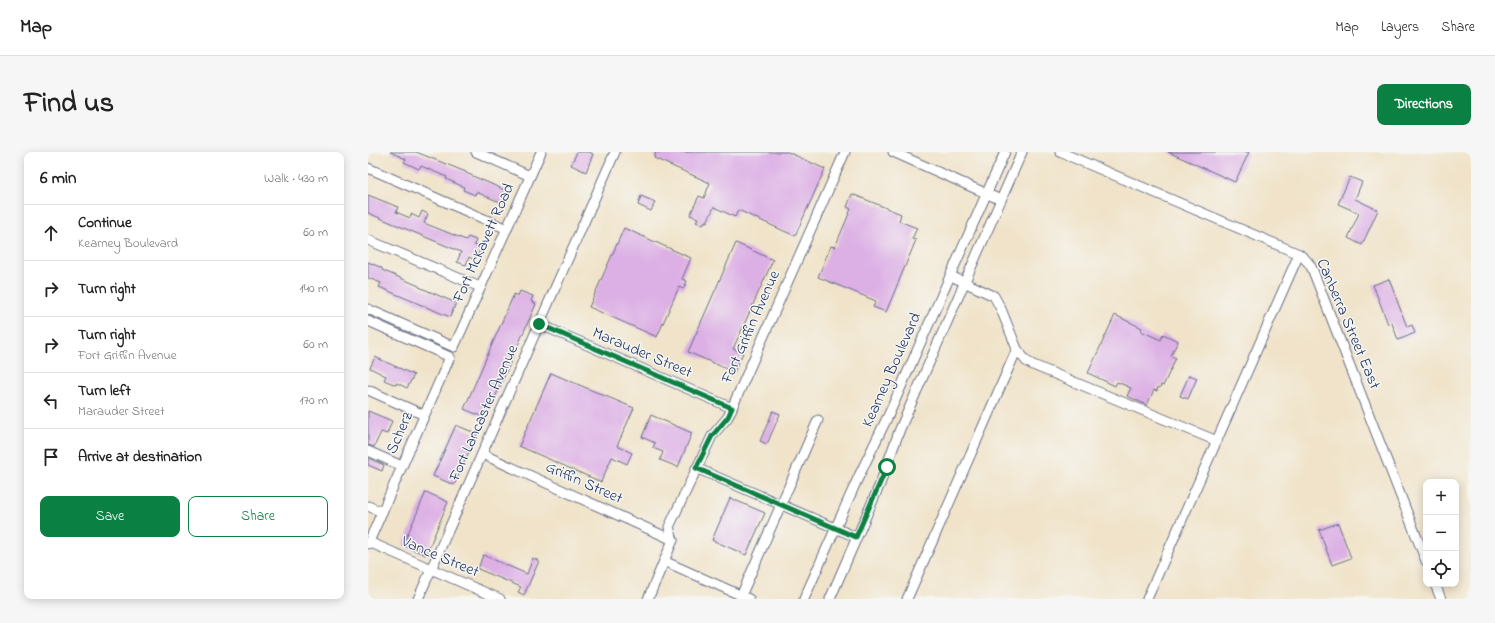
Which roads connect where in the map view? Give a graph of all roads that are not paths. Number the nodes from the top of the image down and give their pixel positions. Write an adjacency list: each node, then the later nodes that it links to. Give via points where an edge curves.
1 (476, 152): 10 (street)
2 (541, 152): 10 (street, Fort McKavett Road)
3 (615, 152): 21 (street, Fort Lancaster Avenue)
4 (845, 152): 24 (street, Fort Griffin Avenue)
5 (893, 152): 11 (street)
6 (1005, 152): 11 (street, Kearney Boulevard)
7 (1022, 152): 12 (street, Kearney Boulevard)
8 (1060, 152): 15 (street, Canberra Street East)
9 (368, 168): 13 (street)
10 (530, 176): 13 (street, Fort McKavett Road)
11 (986, 193): 12 (street); 16 (street, Kearney Boulevard)
12 (1001, 200): 17 (street, Kearney Boulevard)
13 (507, 229): 18 (street, Fort McKavett Road)
14 (368, 240): 18 (street)
15 (1299, 254): 27 (street); 39 (street, Canberra Street East, via 1311,265)
16 (951, 276): 17 (street); 35 (street, Kearney Boulevard)
17 (965, 282): 22 (street, via 994,296 998,301); 36 (street, Kearney Boulevard)
18 (480, 287): 19 (street, Fort McKavett Road, via 454,347)
19 (368, 309)
20 (368, 321): 25 (street, Scherz, via 450,357)
21 (539, 324): 24 (street, Marauder Street); 29 (street, Fort Lancaster Avenue)
22 (1017, 349): 27 (street, via 1022,357 1033,365); 49 (street)
23 (368, 390): 25 (street)
24 (732, 408): 31 (street, Fort Griffin Avenue, via 712,436)
25 (424, 415): 30 (street, Scherz)
26 (818, 420): 32 (street)
27 (1217, 441): 50 (street)
28 (368, 451): 30 (street)
29 (482, 454): 37 (street, Griffin Street); 41 (street, Fort Lancaster Avenue)
30 (402, 466): 34 (street, Scherz)
31 (696, 468): 32 (street); 37 (street, Fort Griffin Avenue, via 669,527)
32 (781, 504): 35 (street); 43 (street)
33 (368, 506): 34 (street)
34 (382, 512): 38 (street, Scherz)
35 (835, 528): 36 (street); 47 (street, Kearney Boulevard)
36 (856, 537): 48 (street, Kearney Boulevard)
37 (673, 540): 40 (street, Fort Griffin Avenue)
38 (368, 543): 41 (street, Vance Street)
39 (1423, 553)
40 (664, 561): 43 (street); 46 (street, Fort Griffin Avenue)
41 (431, 569): 44 (street, Fort Lancaster Avenue); 45 (street, Vance Street)
42 (1436, 587): 51 (street)
43 (745, 597)
44 (418, 599)
45 (500, 599)
46 (648, 599)
47 (804, 599)
48 (830, 599)
49 (907, 599)
50 (1147, 599)
51 (1441, 599)

